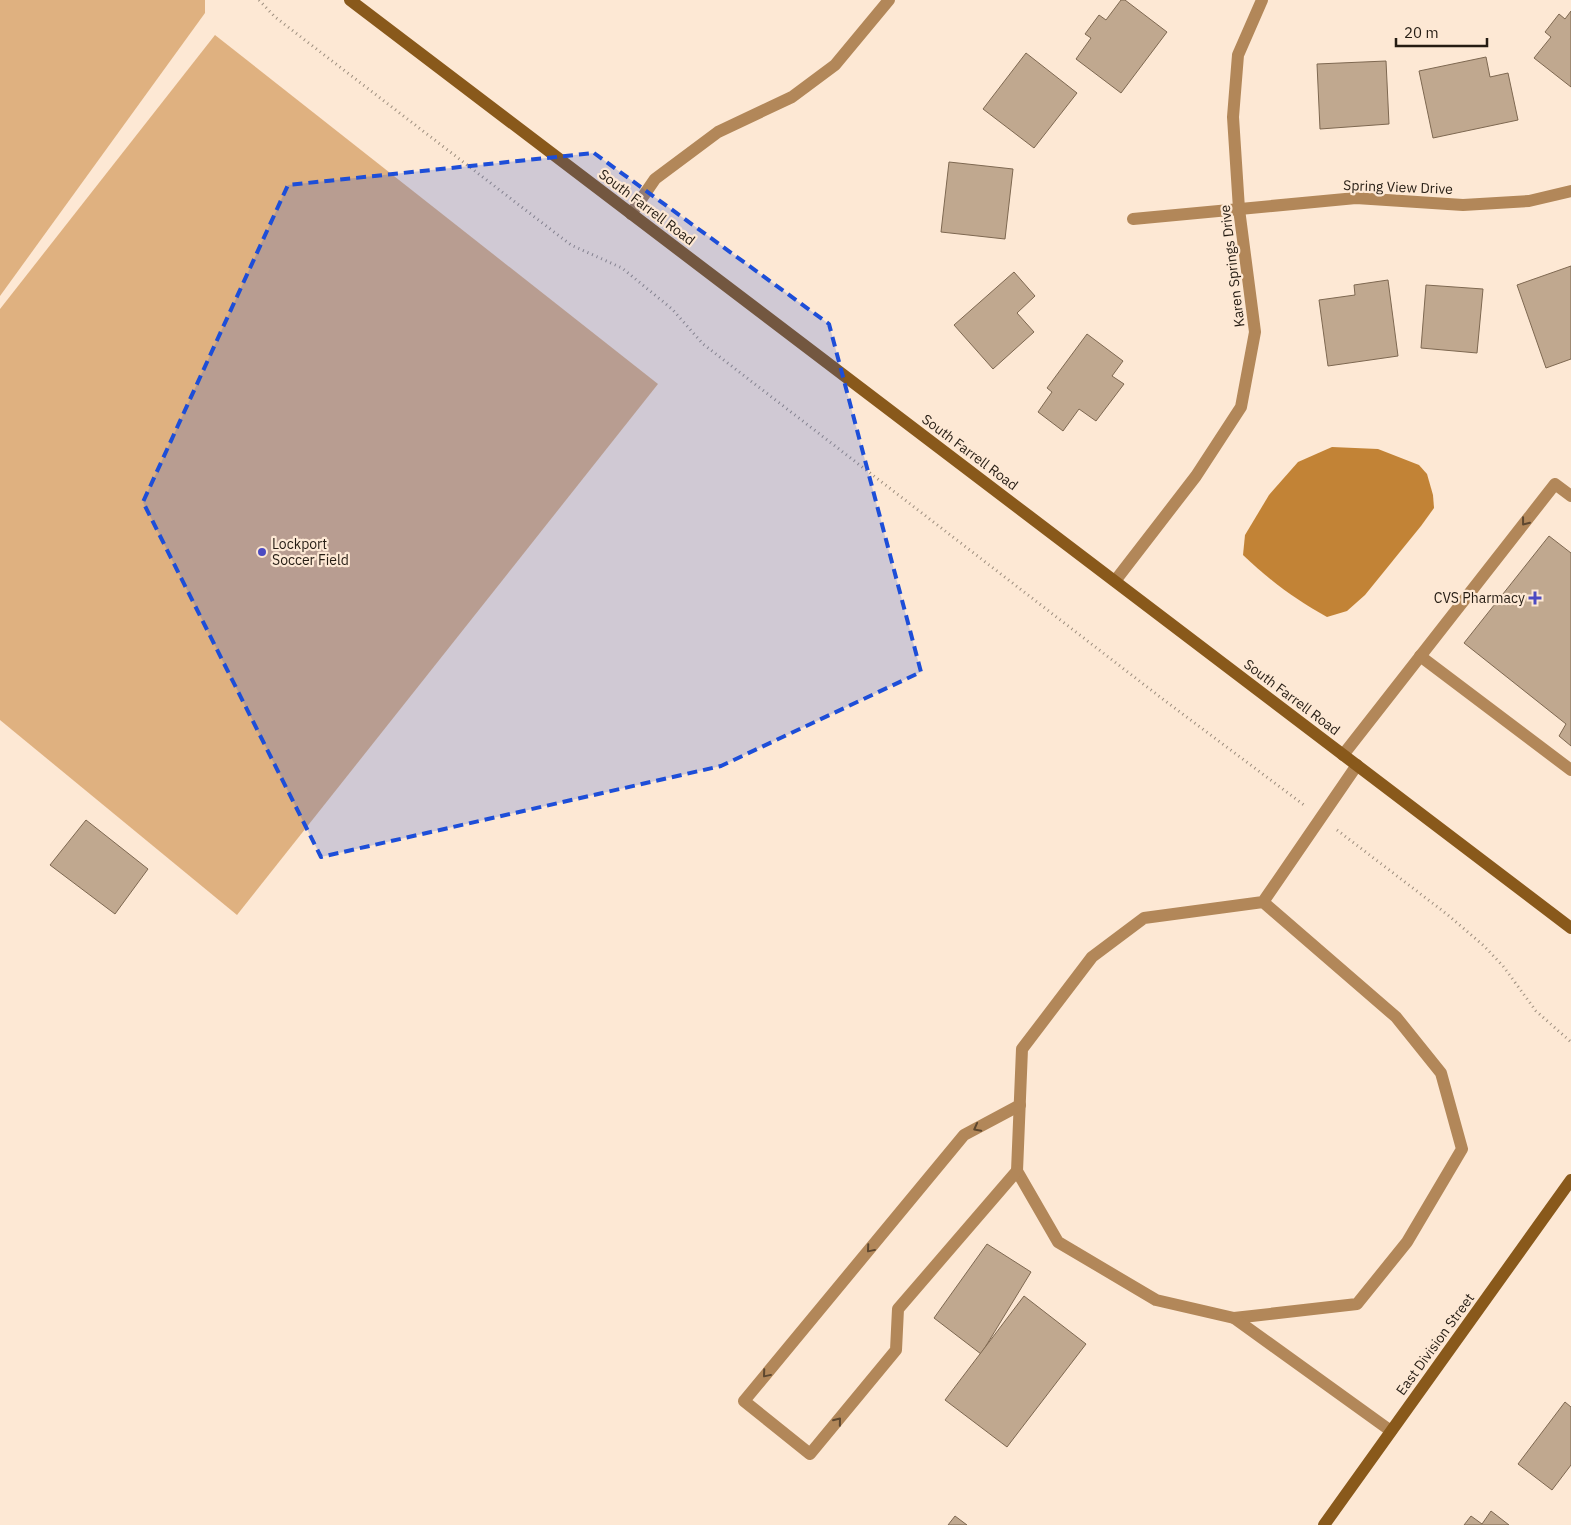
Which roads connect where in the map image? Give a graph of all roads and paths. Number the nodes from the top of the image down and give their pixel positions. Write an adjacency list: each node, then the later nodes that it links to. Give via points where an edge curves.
1 (259, 0): 15 (path, via 275,17 571,245 622,268 672,309 703,344)
2 (350, 0): 7 (street, South Farrell Road)
3 (889, 0): 7 (street, via 835,65 792,97 718,132 655,179)
4 (1262, 0): 6 (street, Karen Springs Drive, via 1238,55 1233,117)
5 (1571, 191): 6 (street, Spring View Drive, via 1529,201 1463,205 1356,198)
6 (1240, 209): 8 (street, Spring View Drive); 10 (street, Karen Springs Drive, via 1255,332 1241,407 1196,476)
7 (631, 214): 10 (street, South Farrell Road)
8 (1133, 219)
9 (1571, 496): 11 (street, one-way to 11, via 1555,484)
10 (1115, 581): 12 (street, South Farrell Road)
11 (1420, 656): 12 (street); 14 (street)
12 (1343, 754): 13 (street, South Farrell Road)
13 (1357, 765): 15 (street); 17 (street, South Farrell Road)
14 (1571, 770)
15 (1321, 818): 16 (street); 18 (path, via 1470,934 1503,966 1536,1011)
16 (1263, 902): 19 (street, via 1144,918 1092,957 1022,1050); 22 (street, via 1396,1017 1430,1059 1441,1073 1462,1149 1407,1242 1357,1304)
17 (1571, 928)
18 (1571, 1042)
19 (1020, 1105): 20 (street); 20 (street, one-way to 20, via 964,1135 744,1401 810,1454 896,1350 898,1309)
20 (1017, 1171): 22 (street, via 1058,1242 1156,1300)
21 (1571, 1180): 23 (street, East Division Street)
22 (1234, 1318): 23 (street)
23 (1391, 1431): 24 (street, East Division Street)
24 (1324, 1525)

